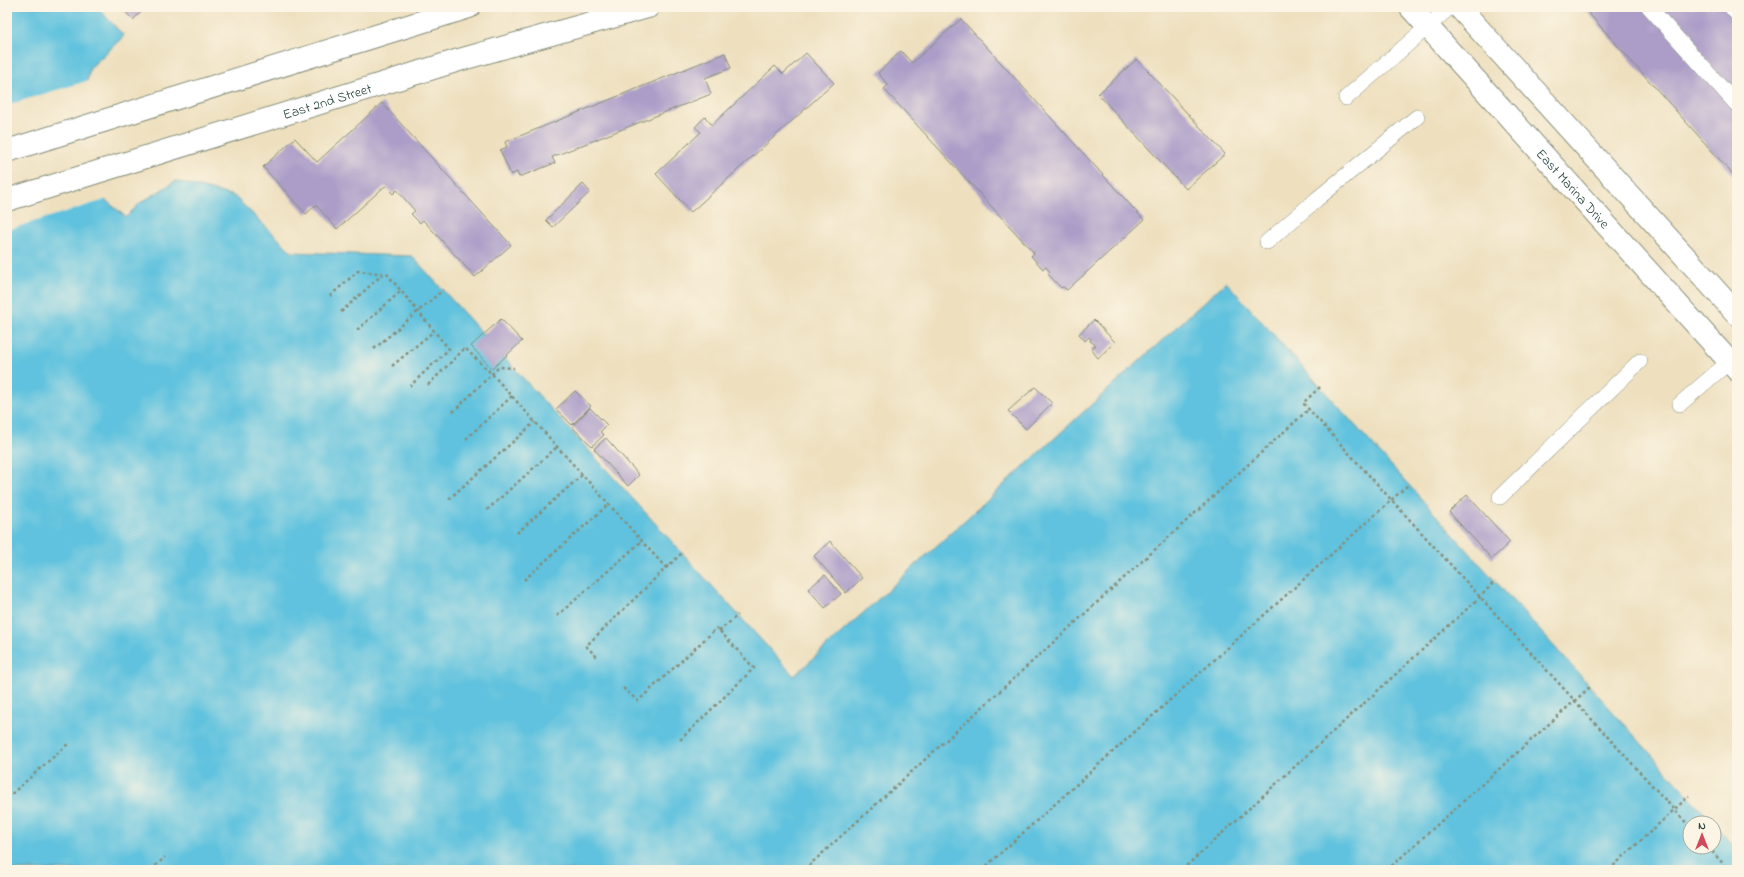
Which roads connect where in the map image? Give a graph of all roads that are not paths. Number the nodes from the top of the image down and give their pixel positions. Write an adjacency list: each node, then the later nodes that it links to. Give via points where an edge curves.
1 (469, 7): 13 (main road)
2 (648, 7): 14 (main road, East 2nd Street, via 459,60)
3 (1410, 7): 9 (main road, East Marina Drive)
4 (1450, 7): 9 (lane)
5 (1459, 7): 16 (main road)
6 (1649, 7): 11 (lane)
7 (1731, 7): 8 (lane)
8 (1737, 14)
9 (1428, 27): 10 (lane); 18 (main road, East Marina Drive)
10 (1346, 98)
11 (1737, 105)
12 (1417, 117): 15 (lane)
13 (7, 151)
14 (7, 200)
15 (1268, 242)
16 (1737, 314)
17 (1640, 361): 20 (lane)
18 (1735, 362): 19 (lane)
19 (1680, 404)
20 (1500, 497)

